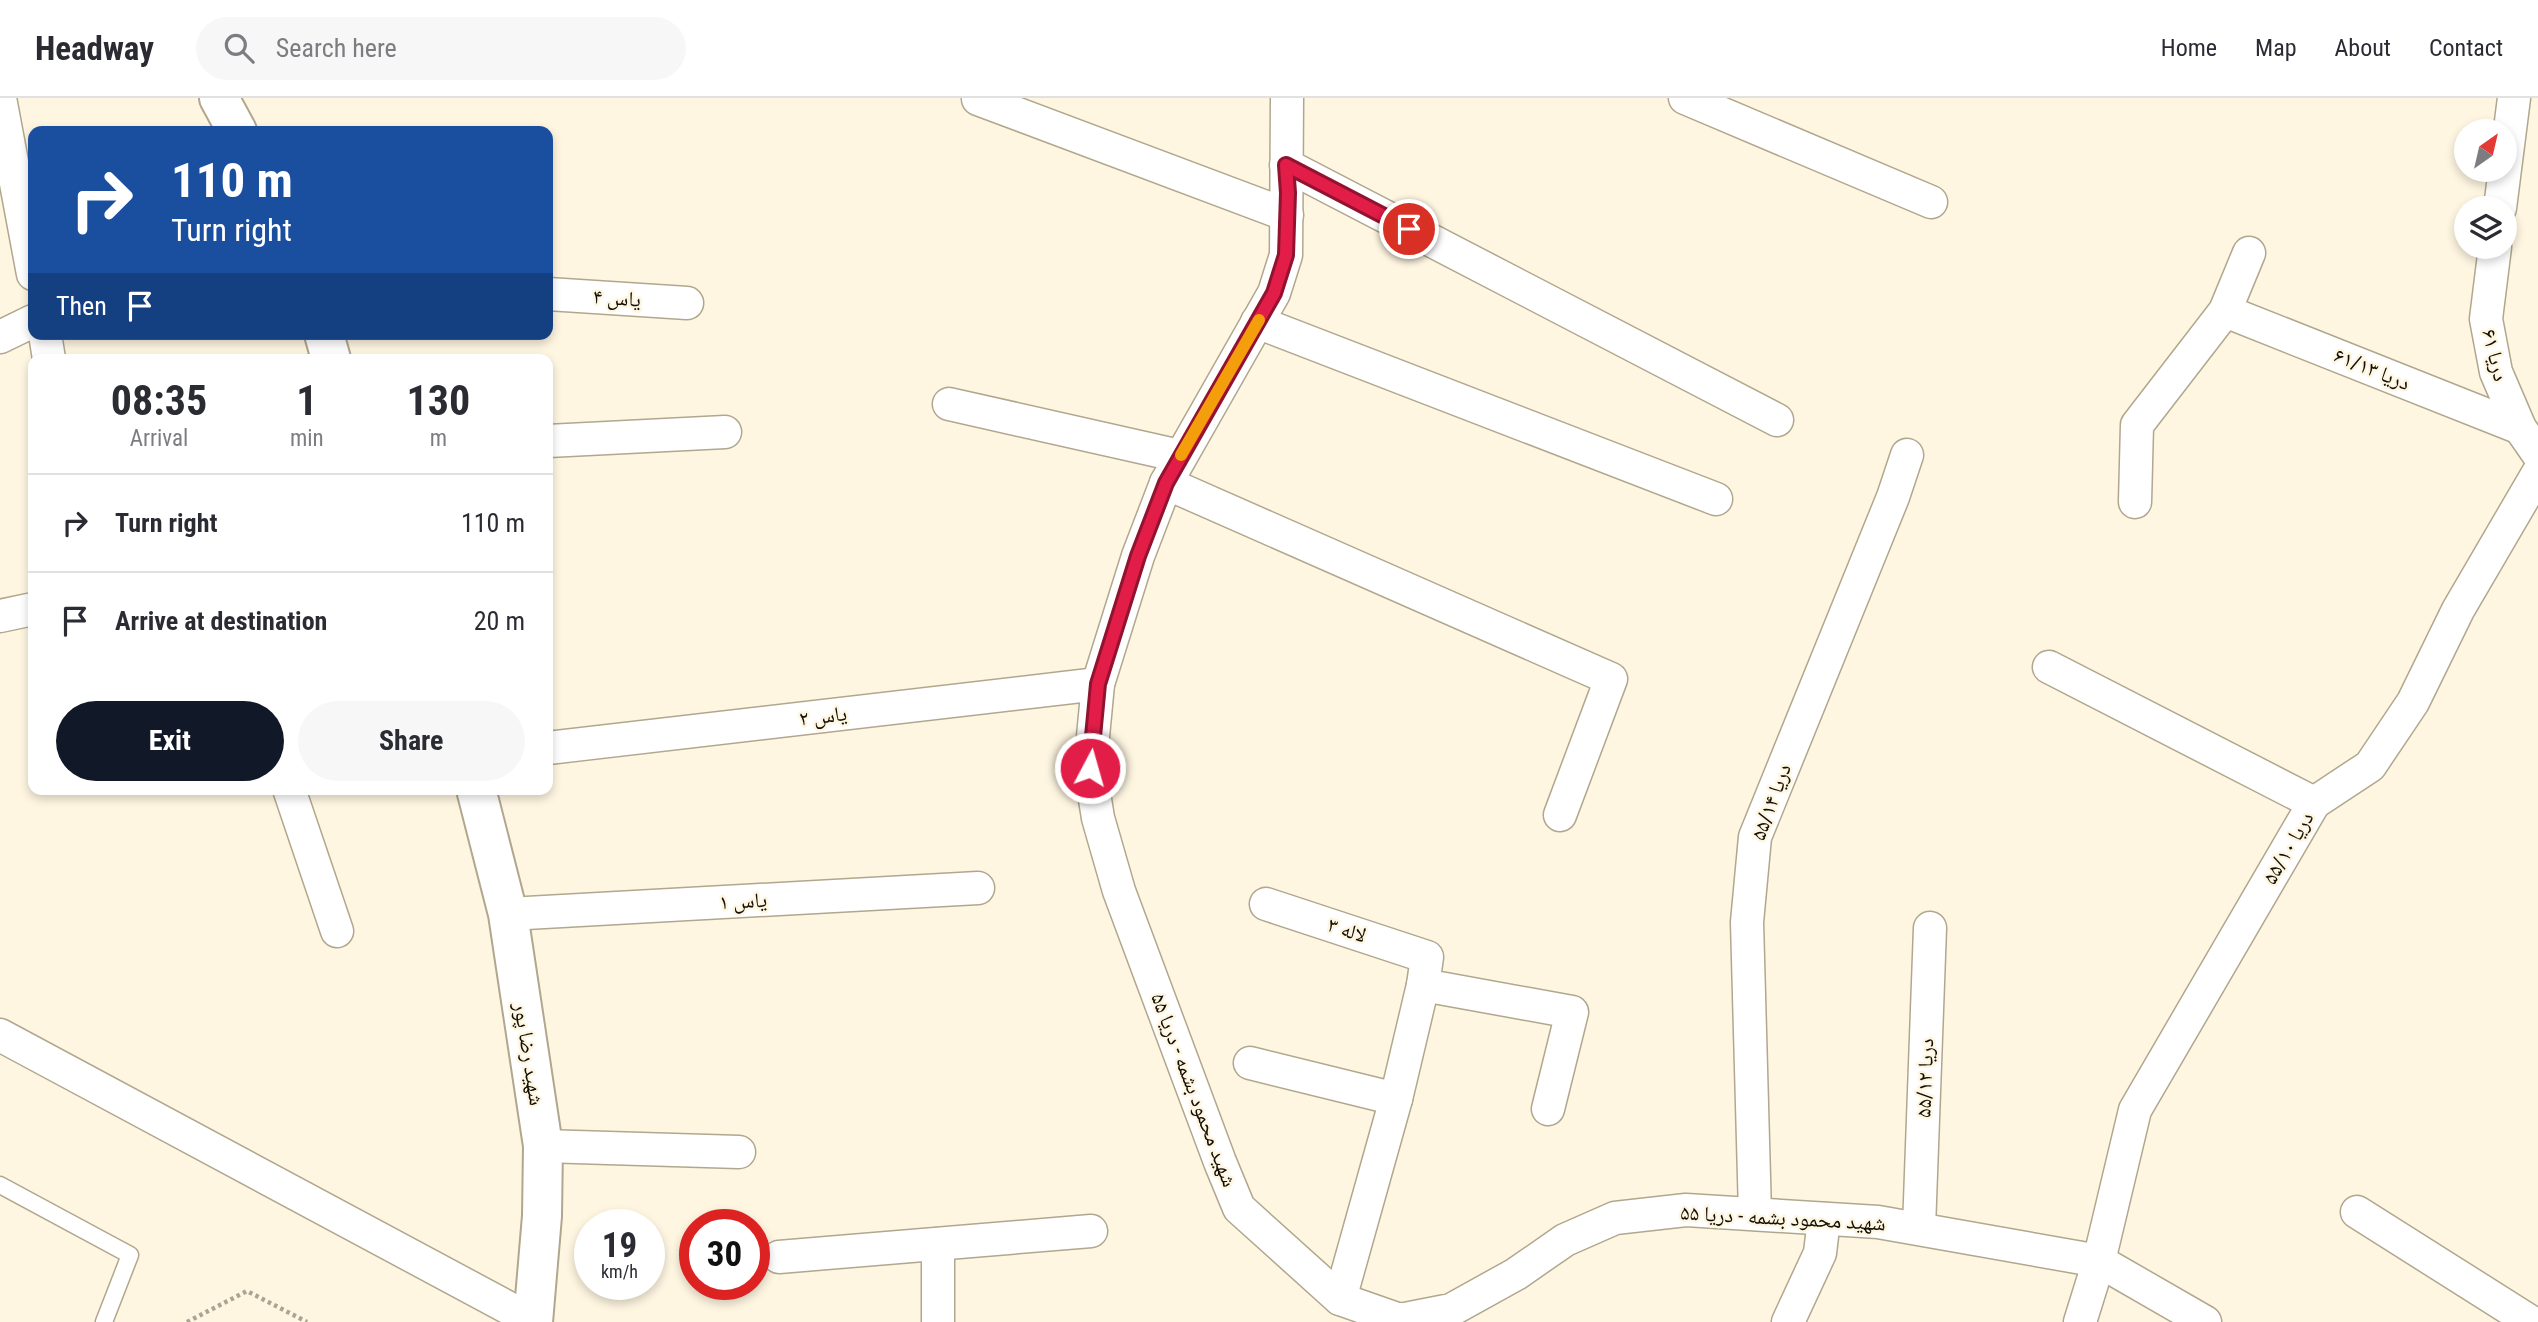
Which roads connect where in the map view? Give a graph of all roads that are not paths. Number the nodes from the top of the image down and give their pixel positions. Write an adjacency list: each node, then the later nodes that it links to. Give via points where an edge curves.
1 (0, 98): 12 (street)
2 (219, 98): 7 (street)
3 (1287, 98): 8 (street, شهید محمود بشمه - دریا ۵۵)
4 (1685, 98): 10 (street)
5 (2514, 98): 9 (street)
6 (978, 99): 11 (street)
7 (234, 126)
8 (1286, 165): 11 (street, شهید محمود بشمه - دریا ۵۵); 22 (street)
9 (2502, 196)
10 (1931, 202)
11 (1287, 215): 18 (street, شهید محمود بشمه - دریا ۵۵, via 1286,255 1274,293)
12 (28, 247)
13 (2249, 253): 17 (street)
14 (2494, 259): 23 (street, دریا ۶۱, via 2486,319 2496,372)
15 (553, 294): 16 (street, یاس ۴)
16 (687, 303)
17 (2225, 311): 23 (street, دریا ۶۱/۱۳); 31 (street, via 2137,425)
18 (1257, 322): 28 (street, شهید محمود بشمه - دریا ۵۵); 30 (street)
19 (28, 323): 20 (street)
20 (0, 337)
21 (949, 404): 28 (street)
22 (1777, 420)
23 (2520, 428): 26 (street, دریا ۶۱)
24 (725, 432): 25 (street)
25 (553, 441)
26 (2538, 454)
27 (1907, 455): 55 (street, دریا ۵۵/۱۴, via 1755,836 1747,922)
28 (1173, 470): 35 (street, شهید محمود بشمه - دریا ۵۵, via 1138,556); 40 (street, via 1611,679)
29 (2538, 473): 39 (street, دریا ۵۵/۱۰, via 2458,610 2413,702 2370,766)
30 (1716, 499)
31 (2135, 502)
32 (28, 610): 33 (street)
33 (0, 616)
34 (2049, 667): 39 (street)
35 (1098, 684): 36 (street, یاس ۲); 62 (street, شهید محمود بشمه - دریا ۵۵, via 1090,768 1098,818 1119,891 1220,1162 1239,1208)
36 (553, 747)
37 (291, 795): 45 (street)
38 (478, 795): 43 (street, شهید رضا پور)
39 (2314, 803): 61 (street, دریا ۵۵/۱۰, via 2136,1110)
40 (1560, 815)
41 (978, 888): 43 (street, یاس ۱)
42 (1266, 904): 46 (street, لاله ۳)
43 (508, 914): 51 (street, شهید رضا پور)
44 (1930, 928): 57 (street, دریا ۵۵/۱۲)
45 (337, 931)
46 (1425, 971): 49 (street); 50 (street, لاله ۳, via 1572,1012)
47 (0, 1035): 65 (street)
48 (1250, 1063): 49 (street)
49 (1396, 1099): 62 (street)
50 (1548, 1110)
51 (543, 1146): 52 (street); 65 (street, شهید رضا پور)
52 (739, 1152)
53 (0, 1185): 64 (lane, via 130,1255)
54 (2357, 1212): 70 (street)
55 (1755, 1214): 56 (street, شهید محمود بشمه - دریا ۵۵); 63 (street, شهید محمود بشمه - دریا ۵۵, via 1686,1210 1615,1218 1565,1240 1451,1310)
56 (1824, 1219): 57 (street, شهید محمود بشمه - دریا ۵۵); 67 (street, via 1820,1253)
57 (1919, 1228): 61 (street, شهید محمود بشمه - دریا ۵۵)
58 (1091, 1231): 59 (street)
59 (938, 1244): 60 (street); 66 (street)
60 (779, 1256)
61 (2099, 1261): 68 (street, دریا ۵۵/۱۰); 69 (street, شهید محمود بشمه - دریا ۵۵)
62 (1340, 1299): 63 (street, شهید محمود بشمه - دریا ۵۵)
63 (1400, 1321)
64 (104, 1322)
65 (533, 1322)
66 (938, 1322)
67 (1788, 1322)
68 (2080, 1322)
69 (2205, 1322)
70 (2531, 1322)

